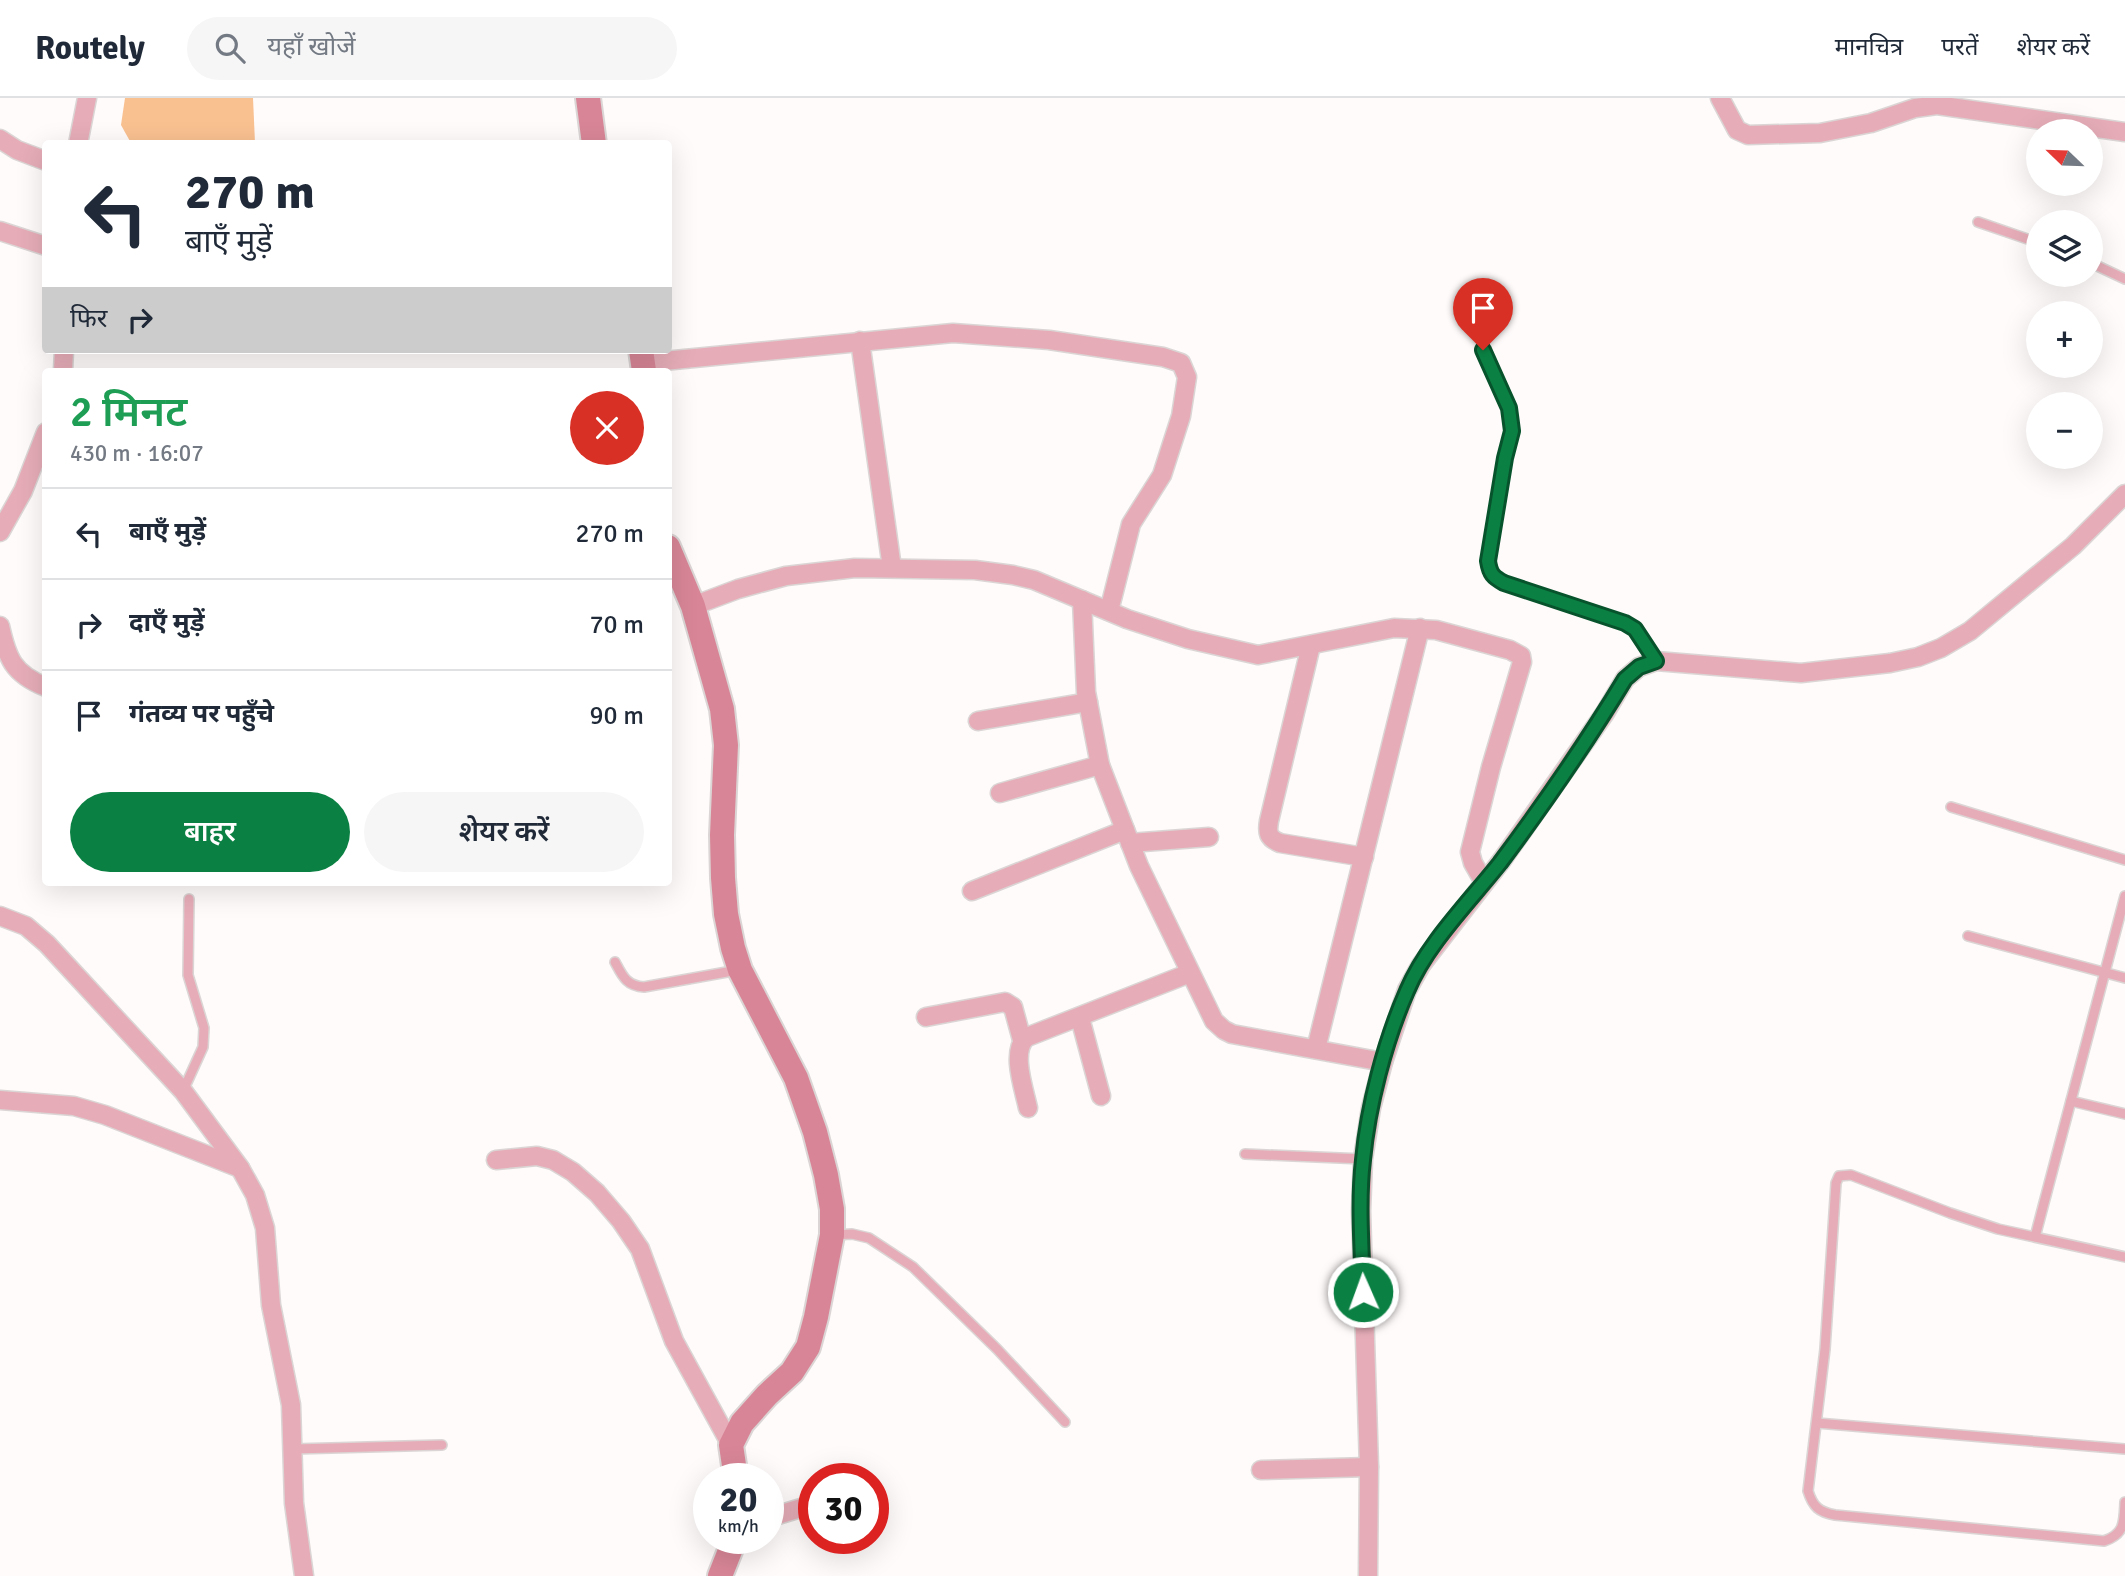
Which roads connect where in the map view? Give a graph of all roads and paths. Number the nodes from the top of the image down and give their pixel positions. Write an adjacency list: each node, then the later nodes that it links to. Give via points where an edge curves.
1 (87, 98): 6 (street)
2 (588, 98): 7 (street)
3 (1720, 98): 4 (street, via 1737,130 1748,135 1820,133 1937,105)
4 (2125, 132)
5 (0, 139): 8 (street)
6 (79, 140)
7 (593, 140)
8 (42, 159)
9 (1978, 222): 11 (lane)
10 (0, 231): 12 (street)
11 (2026, 239)
12 (42, 245)
13 (2103, 268): 14 (lane)
14 (2125, 279)
15 (860, 341): 17 (street); 22 (street); 25 (street, via 988,334 1181,363 1187,377 1181,416 1163,475 1131,524)
16 (1483, 350): 29 (lane, via 1509,408 1512,431 1488,561 1490,572 1504,583 1625,623 1635,629)
17 (643, 361)
18 (42, 442): 20 (street)
19 (2125, 494): 29 (street, via 2073,546 1970,631 1918,657 1801,673)
20 (0, 532)
21 (672, 556): 24 (street)
22 (892, 568): 23 (street, via 1013,575); 24 (street, via 786,576)
23 (1082, 600): 25 (street); 32 (street)
24 (693, 606): 48 (street, via 722,709 726,745 723,878 726,914)
25 (1109, 611): 28 (street, via 1237,652 1258,655)
26 (0, 626): 30 (street)
27 (1420, 628): 28 (street, via 1394,628); 39 (street); 41 (street, via 1521,656 1472,839 1473,863)
28 (1311, 645): 39 (street, via 1268,835 1280,843)
29 (1656, 661): 41 (street, via 1625,679)
30 (7, 666): 31 (street)
31 (42, 685)
32 (1088, 702): 33 (street); 34 (street)
33 (978, 721)
34 (1100, 765): 35 (street); 37 (street)
35 (1000, 793)
36 (1951, 807): 40 (lane)
37 (1127, 837): 38 (street); 42 (street); 49 (street)
38 (1209, 837)
39 (1364, 858): 55 (street)
40 (2125, 860)
41 (1485, 882): 56 (street, via 1407,990)
42 (972, 891)
43 (2125, 896): 50 (lane)
44 (189, 899): 57 (lane, via 188,975 204,1028 203,1047)
45 (0, 916): 57 (street, via 26,926 47,944)
46 (1968, 936): 50 (lane)
47 (615, 961): 48 (lane, via 627,982 643,987)
48 (740, 970): 67 (street, via 796,1078 815,1132 832,1209)
49 (1191, 973): 53 (street); 55 (street, via 1214,1021 1224,1030)
50 (2105, 974): 51 (lane); 60 (lane)
51 (2125, 978)
52 (926, 1017): 54 (street, via 1006,1002 1013,1007)
53 (1080, 1018): 54 (street); 58 (street)
54 (1022, 1040): 61 (street, via 1018,1055)
55 (1316, 1049): 56 (street)
56 (1383, 1062): 64 (street)
57 (183, 1091): 66 (street)
58 (1101, 1096)
59 (0, 1100): 66 (street, via 74,1106 106,1115)
60 (2071, 1101): 62 (lane); 68 (lane)
61 (1028, 1108)
62 (2125, 1114)
63 (1245, 1154): 64 (lane)
64 (1363, 1159): 77 (street)
65 (496, 1160): 73 (street, via 537,1156 552,1160 597,1193 621,1221 640,1249 674,1341)
66 (240, 1168): 74 (street, via 256,1195 265,1228 271,1305)
67 (832, 1235): 70 (lane, via 869,1238 914,1267); 73 (street, via 808,1347 793,1372 742,1423)
68 (2035, 1237): 69 (lane); 71 (lane, via 1950,1213 1851,1174 1839,1176)
69 (2125, 1257)
70 (1065, 1422)
71 (1817, 1423): 75 (lane); 79 (lane, via 1808,1491 1813,1505 1823,1513 2104,1541 2122,1529)
72 (442, 1445): 74 (lane)
73 (731, 1445): 76 (street)
74 (294, 1449): 81 (street, via 294,1503)
75 (2125, 1449)
76 (734, 1463)
77 (1369, 1467): 78 (street); 83 (street)
78 (1261, 1470)
79 (2125, 1502)
80 (729, 1554): 82 (street)
81 (304, 1576)
82 (720, 1576)
83 (1368, 1576)

